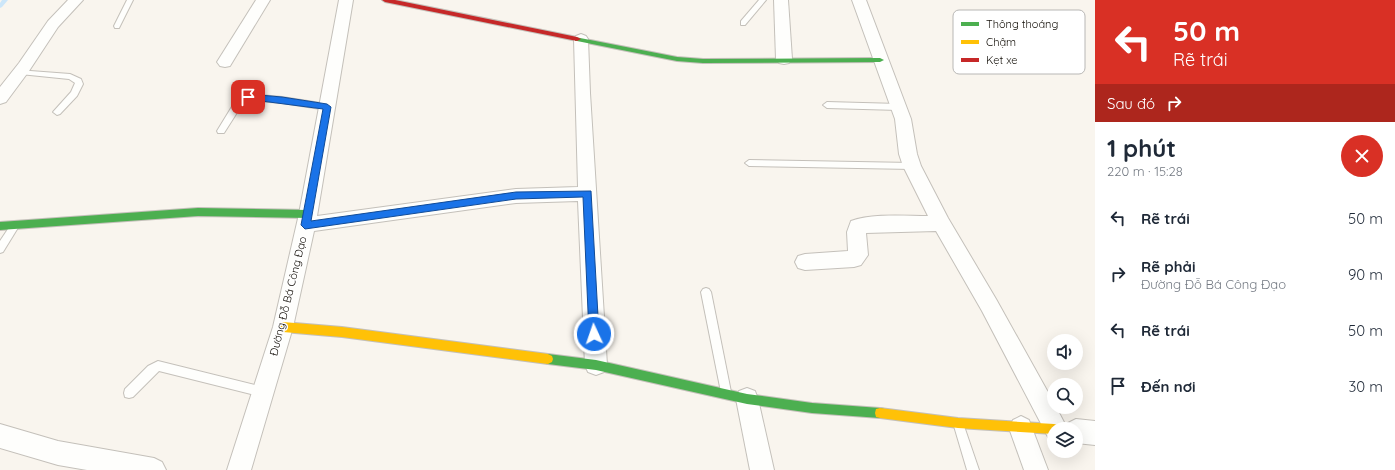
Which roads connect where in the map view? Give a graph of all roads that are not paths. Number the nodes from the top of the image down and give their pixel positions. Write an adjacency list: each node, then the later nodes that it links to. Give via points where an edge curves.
1 (76, 0): 15 (street, via 53,24)
2 (130, 0): 10 (lane)
3 (263, 0): 14 (street)
4 (346, 0): 18 (street, Đường Đỗ Bá Công Đạo)
5 (387, 0): 11 (street)
6 (763, 0): 9 (lane)
7 (781, 0): 12 (street)
8 (859, 0): 13 (street)
9 (744, 23)
10 (117, 26)
11 (581, 39): 12 (street, via 677,59); 24 (street)
12 (784, 59): 13 (street)
13 (880, 60): 19 (street)
14 (225, 62)
15 (20, 72): 16 (street); 20 (lane, via 70,77 78,81 74,94)
16 (0, 98)
17 (828, 104): 19 (lane)
18 (327, 107): 21 (lane, via 282,100 243,98); 25 (street, Đường Đỗ Bá Công Đạo)
19 (899, 107): 23 (street)
20 (57, 112)
21 (221, 131)
22 (749, 162): 23 (lane)
23 (912, 166): 26 (street)
24 (588, 194): 25 (street, via 516,196); 33 (street)
25 (306, 220): 28 (street, via 198,212); 32 (street, Đường Đỗ Bá Công Đạo)
26 (941, 223): 30 (street, via 858,226 858,255 854,259); 38 (street, via 989,305)
27 (0, 226): 28 (street)
28 (15, 226): 29 (lane)
29 (0, 249)
30 (805, 262)
31 (706, 292): 36 (lane)
32 (283, 327): 33 (street, via 342,332); 34 (street, Đường Đỗ Bá Công Đạo)
33 (596, 365): 36 (street)
34 (263, 392): 35 (lane, via 158,366); 45 (street, Đường Đỗ Bá Công Đạo)
35 (129, 393)
36 (737, 396): 37 (street, via 812,408); 46 (street)
37 (958, 422): 39 (street); 47 (lane)
38 (1051, 422)
39 (1021, 428): 40 (street); 48 (street)
40 (1047, 429)
41 (1083, 432): 42 (street)
42 (1095, 433)
43 (0, 436): 44 (street, via 58,453)
44 (154, 470)
45 (239, 470)
46 (762, 470)
47 (973, 470)
48 (1036, 470)

